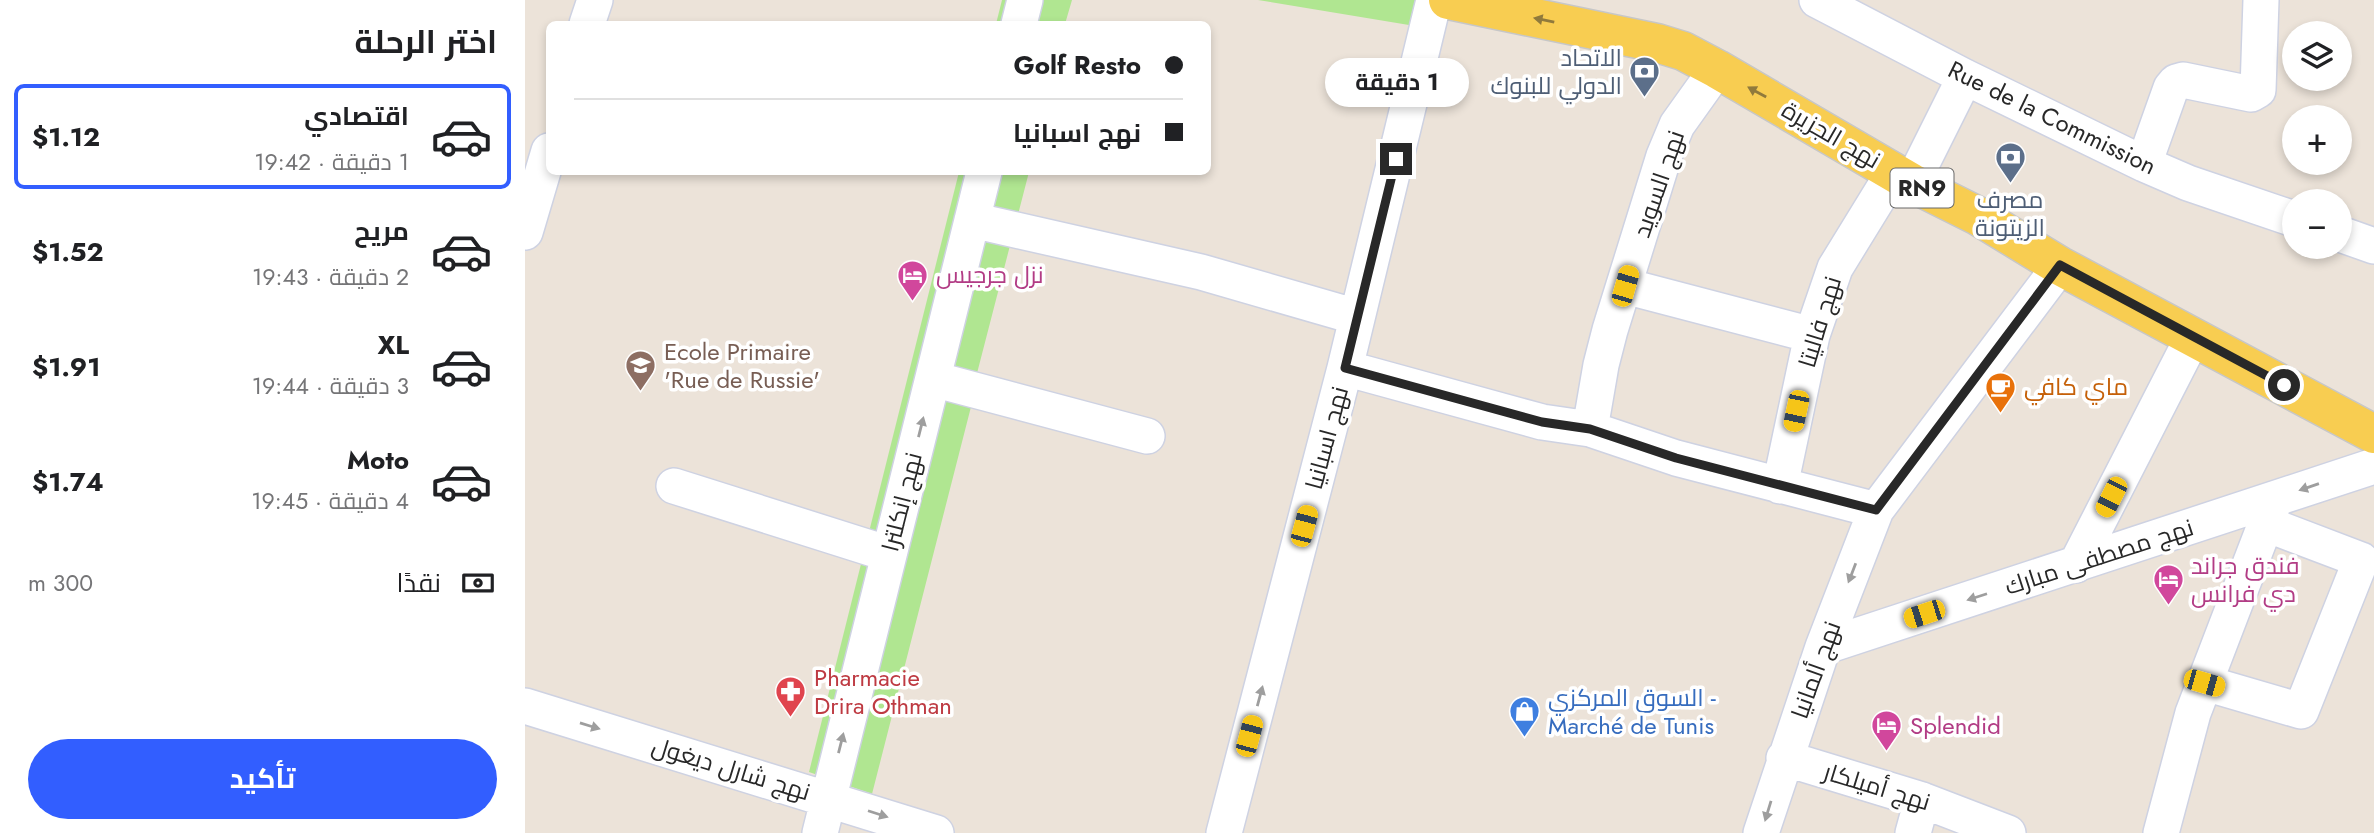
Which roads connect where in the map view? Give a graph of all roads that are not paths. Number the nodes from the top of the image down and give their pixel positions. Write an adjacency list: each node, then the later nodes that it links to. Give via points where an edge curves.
1 (595, 0): 7 (street)
2 (1025, 0): 8 (street)
3 (1434, 0): 20 (street, نهج اسبانيا)
4 (1448, 0): 9 (main road, نهج الجزيرة / RN9, one-way to 4, via 1657,43)
5 (1817, 0): 10 (street, Rue de la Commission)
6 (2261, 0): 12 (street, via 2258,90 2251,94 2176,82)
7 (588, 21)
8 (1020, 21)
9 (1717, 69): 14 (main road, نهج الجزيرة / RN9, one-way to 9); 19 (street, نهج السويد, via 1677,125)
10 (1965, 77): 12 (street, Rue de la Commission); 14 (street, نهج فاليتا)
11 (546, 160): 17 (street)
12 (2144, 164): 15 (street, Rue de la Commission)
13 (983, 175): 16 (street, نهج إنكلترا)
14 (1903, 177): 18 (main road, نهج الجزيرة / RN9); 21 (street, نهج فاليتا, via 1835,268)
15 (2282, 215)
16 (972, 220): 20 (street, via 1201,272); 24 (street, نهج إنكلترا)
17 (525, 232)
18 (2060, 265): 22 (main road, نهج الجزيرة / RN9); 31 (street, نهج ألمانيا)
19 (1625, 286): 21 (street); 25 (street, نهج السويد, via 1601,365)
20 (1357, 317): 23 (street, نهج اسبانيا)
21 (1812, 335): 30 (street, نهج فاليتا)
22 (2193, 337): 26 (main road, نهج الجزيرة / RN9); 34 (street)
23 (1345, 368): 25 (street, via 1542,422); 43 (street, نهج اسبانيا, one-way to 23)
24 (933, 379): 27 (street); 33 (street, نهج إنكلترا, one-way to 24)
25 (1590, 429): 30 (street)
26 (2374, 434)
27 (1147, 436)
28 (2374, 466): 32 (street, نهج مصطفى مبارك, one-way to 32)
29 (674, 486): 33 (street)
30 (1780, 486): 31 (street)
31 (1876, 510): 35 (street, نهج ألمانيا, one-way to 35)
32 (2271, 511): 34 (street, نهج مصطفى مبارك); 36 (street); 36 (street, via 2361,560 2301,711)
33 (889, 554): 39 (street, نهج إنكلترا, one-way to 33)
34 (2076, 565): 35 (street, نهج مصطفى مبارك, one-way to 35)
35 (1823, 647): 38 (street, نهج ألمانيا)
36 (2204, 683): 47 (street)
37 (525, 706): 39 (street, نهج شارل ديغول, one-way to 39)
38 (1784, 758): 40 (street, نهج أميلكار); 44 (street, نهج ألمانيا, one-way to 44)
39 (827, 798): 41 (street, نهج إنكلترا); 42 (street, نهج شارل ديغول, one-way to 42)
40 (1922, 800): 45 (street); 46 (street, نهج أميلكار)
41 (820, 833)
42 (936, 833)
43 (1224, 833)
44 (1761, 833)
45 (1913, 833)
46 (2008, 833)
47 (2161, 833)

